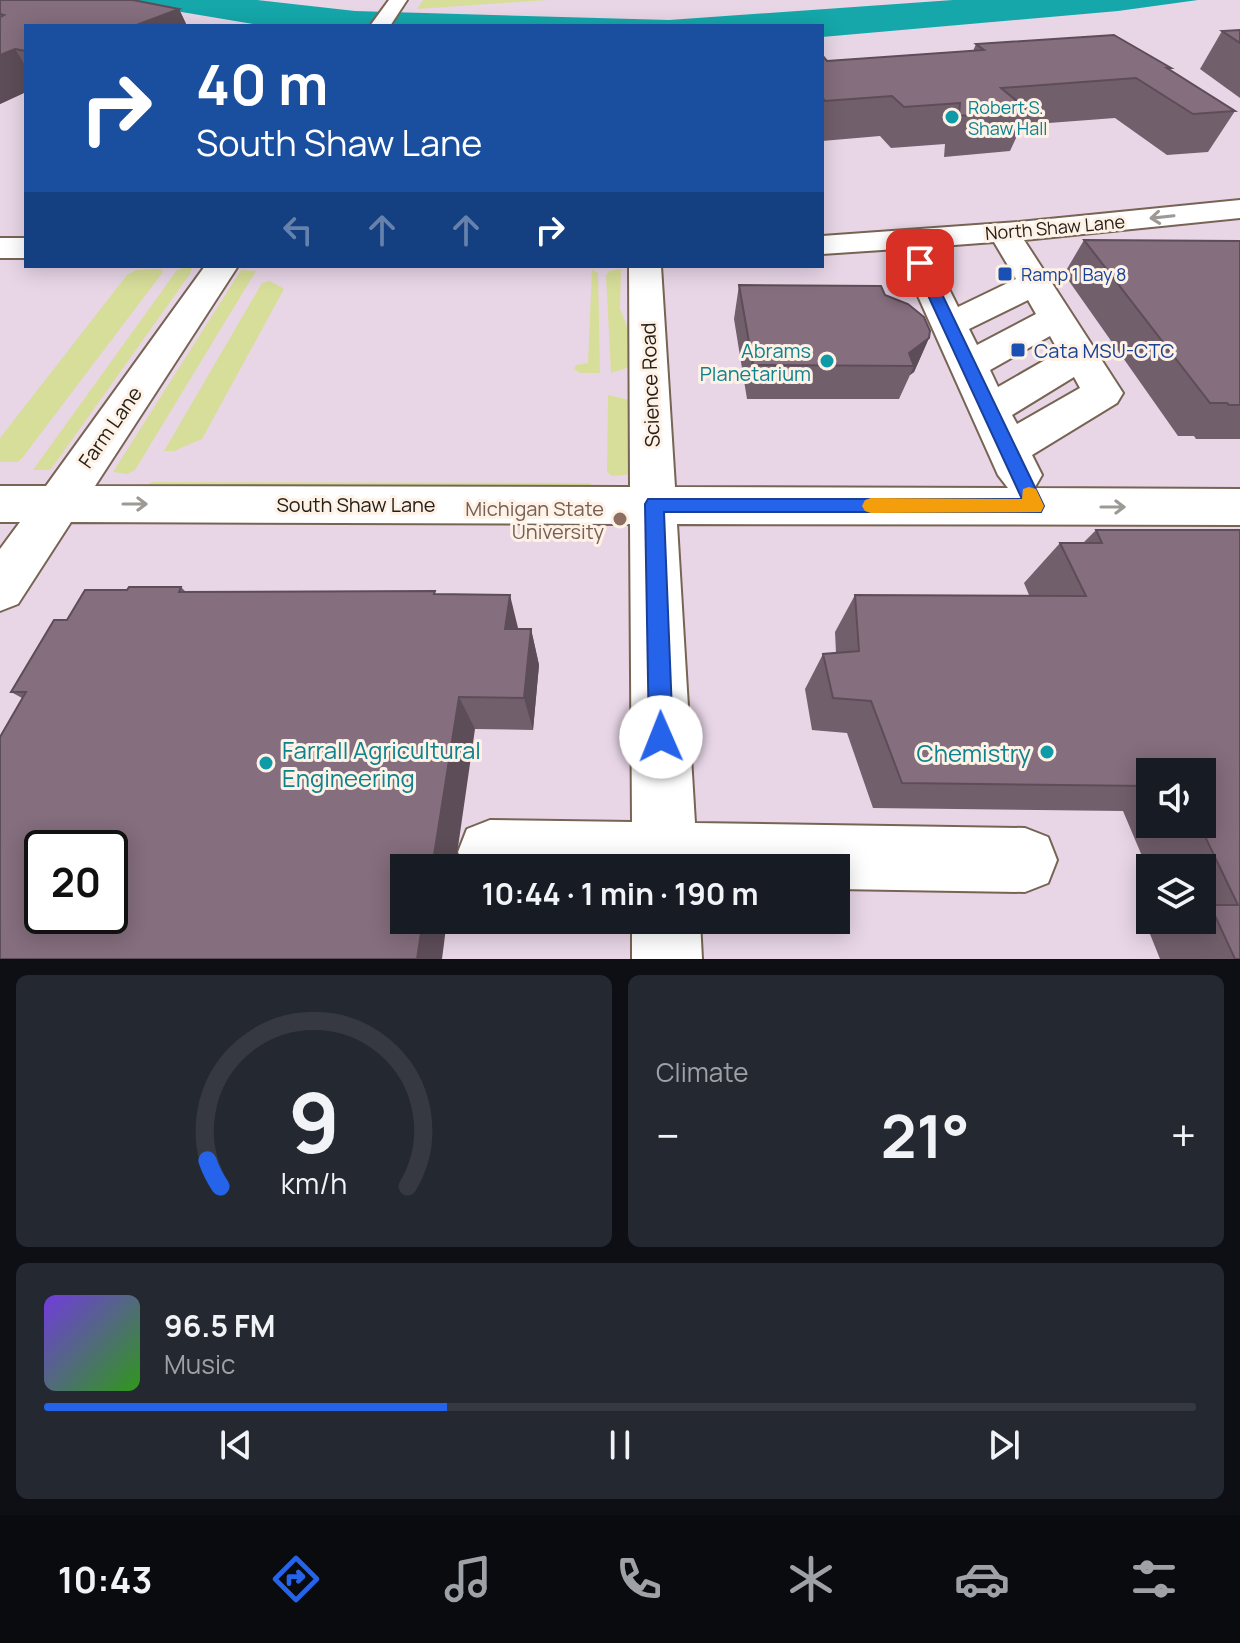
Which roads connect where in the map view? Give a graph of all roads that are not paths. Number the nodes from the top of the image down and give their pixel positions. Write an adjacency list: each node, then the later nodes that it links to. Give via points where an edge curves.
1 (395, 4): 2 (street)
2 (381, 24)
3 (1240, 209): 4 (street, North Shaw Lane, one-way to 4)
4 (1004, 233): 5 (street, North Shaw Lane); 11 (street)
5 (909, 240): 6 (street, North Shaw Lane); 12 (street)
6 (824, 245)
7 (0, 248): 8 (street)
8 (24, 248)
9 (221, 268): 14 (street, Farm Lane)
10 (645, 268): 15 (street, Science Road)
11 (1057, 319): 12 (street); 12 (street); 12 (street, via 1103,393)
12 (974, 377): 16 (street)
13 (0, 504): 14 (street, South Shaw Lane)
14 (57, 504): 15 (street, South Shaw Lane, one-way to 15); 18 (street, Farm Lane)
15 (655, 504): 16 (street, South Shaw Lane); 21 (street, Science Road)
16 (1035, 506): 17 (street, South Shaw Lane, one-way to 17)
17 (1240, 507)
18 (0, 589)
19 (490, 852): 20 (street)
20 (525, 854)
21 (664, 854)
22 (1025, 860): 23 (street)
23 (850, 861)
24 (666, 934): 25 (street)
25 (667, 959)

